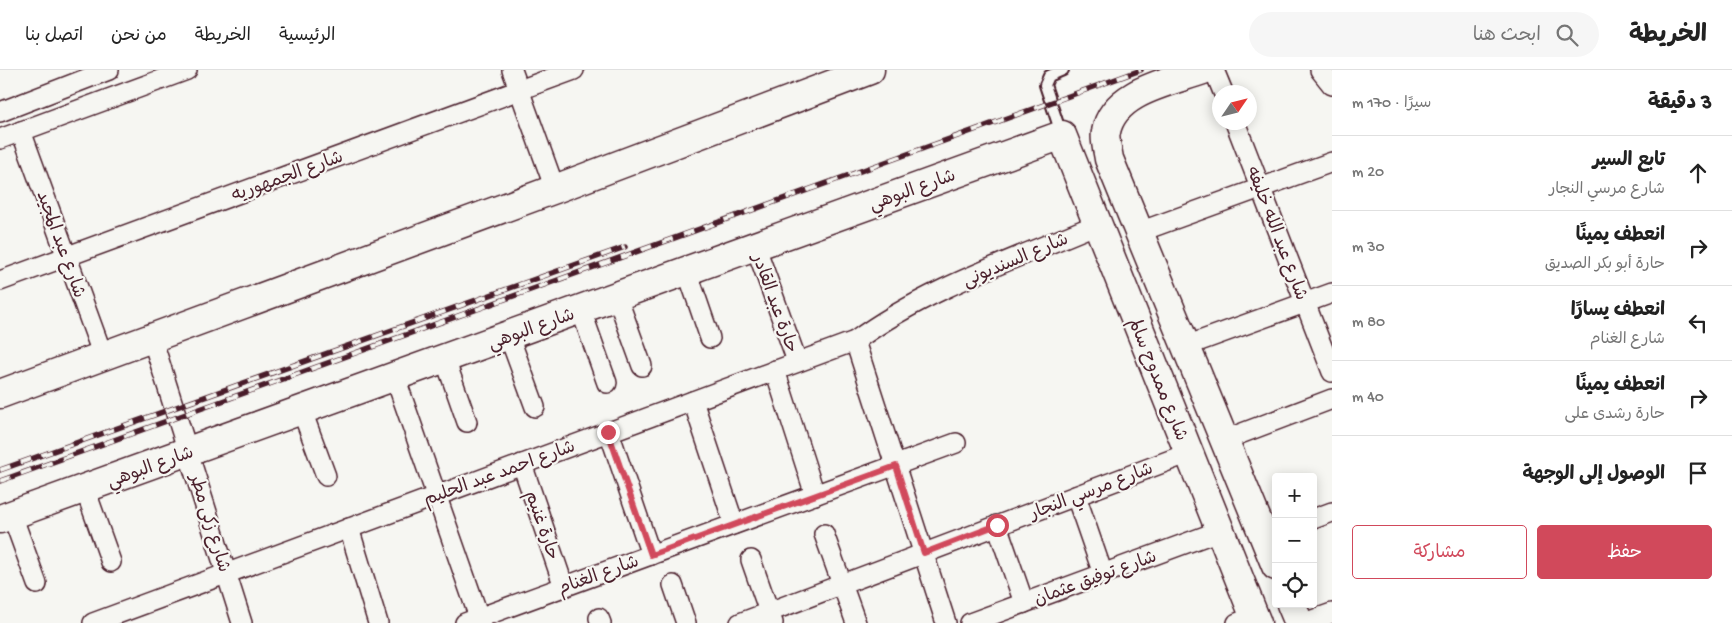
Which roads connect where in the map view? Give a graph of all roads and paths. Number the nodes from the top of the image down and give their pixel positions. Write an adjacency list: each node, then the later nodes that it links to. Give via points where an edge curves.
1 (109, 70): 13 (street)
2 (187, 70): 15 (street)
3 (512, 70): 12 (street)
4 (574, 70): 12 (street, شارع الجمهوريه)
5 (1063, 70): 16 (lane, via 1049,76 1045,85)
6 (1202, 70): 22 (street, شارع ممدوح سالم, via 1137,94 1116,108 1106,132 1109,159)
7 (1214, 70): 10 (street)
8 (1320, 70): 11 (street)
9 (859, 72): 20 (street)
10 (1220, 85)
11 (1332, 85)
12 (519, 90): 20 (street); 24 (street, شارع الجمهوريه)
13 (0, 112)
14 (1237, 130): 19 (street, شارع عبد الله خليفه)
15 (21, 131): 17 (street); 24 (street, شارع عبد المجيد)
16 (1062, 136): 21 (street, شارع ممدوح سالم); 23 (street, شارع البوهي)
17 (0, 139)
18 (1332, 162): 19 (street)
19 (1260, 188): 22 (street); 30 (street, شارع عبد الله خليفه)
20 (555, 189): 33 (street)
21 (1097, 224): 28 (street, شارع السنديونى); 55 (street, شارع ممدوح سالم)
22 (1139, 232): 36 (street, شارع ممدوح سالم)
23 (755, 245): 25 (street, شارع البوهي); 39 (street, حارة عبد القادر)
24 (67, 256): 26 (street, شارع الجمهوريه); 37 (street, شارع عبد المجيد)
25 (688, 271): 29 (street, شارع البوهي); 34 (street)
26 (0, 281)
27 (1332, 293): 30 (street)
28 (933, 295): 35 (street, شارع احمد عبد الحليم, via 888,318)
29 (617, 297): 31 (street, شارع البوهي); 40 (street)
30 (1305, 302): 36 (street); 42 (street, شارع عبد الله خليفه)
31 (581, 310): 32 (street, شارع البوهي); 44 (street)
32 (508, 336): 38 (street, شارع البوهي); 48 (street)
33 (152, 338): 37 (street); 54 (street, شارع زكى مطر)
34 (710, 338)
35 (855, 341): 39 (street, شارع احمد عبد الحليم); 57 (street)
36 (1186, 346): 52 (street, شارع ممدوح سالم)
37 (103, 356): 45 (street)
38 (446, 359): 43 (street, شارع البوهي); 50 (street)
39 (797, 361): 41 (street, شارع احمد عبد الحليم)
40 (642, 366)
41 (775, 370): 47 (street, شارع احمد عبد الحليم); 60 (street)
42 (1332, 372)
43 (395, 377): 49 (street, شارع البوهي); 61 (street)
44 (607, 383)
45 (0, 394)
46 (1332, 399): 52 (street)
47 (693, 401): 51 (street, شارع احمد عبد الحليم); 66 (street)
48 (535, 407)
49 (302, 411): 54 (street, شارع البوهي); 58 (street)
50 (467, 422)
51 (608, 432): 56 (street, شارع احمد عبد الحليم); 73 (street)
52 (1224, 440): 71 (street, شارع ممدوح سالم)
53 (956, 444): 57 (street, شارع الغنام)
54 (189, 452): 59 (street, شارع البوهي); 77 (street, شارع زكى مطر)
55 (1189, 453): 62 (street, شارع مرسي النجار); 69 (street, شارع ممدوح سالم)
56 (522, 464): 61 (street, شارع احمد عبد الحليم); 82 (street, حارة غنيم)
57 (896, 466): 60 (street, شارع الغنام); 72 (street)
58 (326, 476)
59 (85, 489): 64 (street, شارع البوهي); 75 (street)
60 (816, 495): 66 (street, شارع الغنام)
61 (436, 496): 68 (street, شارع احمد عبد الحليم); 87 (street)
62 (1076, 496): 67 (street, شارع مرسي النجار); 78 (street)
63 (1332, 512): 65 (street)
64 (6, 517): 79 (street)
65 (1316, 518)
66 (734, 524): 73 (street, شارع الغنام)
67 (997, 525): 72 (street, شارع مرسي النجار); 84 (street)
68 (349, 528): 77 (street, شارع احمد عبد الحليم); 91 (street)
69 (1219, 531): 78 (street, شارع توفيق عثمان); 88 (street, شارع ممدوح سالم)
70 (824, 534): 80 (street)
71 (1270, 536): 76 (street, شارع ممدوح سالم)
72 (924, 553): 80 (street, شارع مرسي النجار); 95 (street)
73 (651, 555): 82 (street, شارع الغنام)
74 (751, 560): 86 (street)
75 (111, 562)
76 (1275, 563)
77 (227, 573): 89 (street, شارع احمد عبد الحليم); 90 (street, شارع زكى مطر)
78 (1103, 574): 84 (street, شارع توفيق عثمان)
79 (36, 584)
80 (843, 584): 86 (street, شارع مرسي النجار); 94 (street)
81 (673, 585): 92 (street)
82 (564, 587): 87 (street, شارع الغنام)
83 (1293, 608): 97 (street)
84 (1016, 612): 96 (street, شارع توفيق عثمان)
85 (1332, 613): 98 (street)
86 (771, 618): 93 (street, شارع مرسي النجار)
87 (475, 621)
88 (1249, 621)
89 (93, 623)
90 (242, 623)
91 (378, 623)
92 (686, 623)
93 (740, 623)
94 (856, 623)
95 (946, 623)
96 (970, 623)
97 (1299, 623)
98 (1304, 623)

